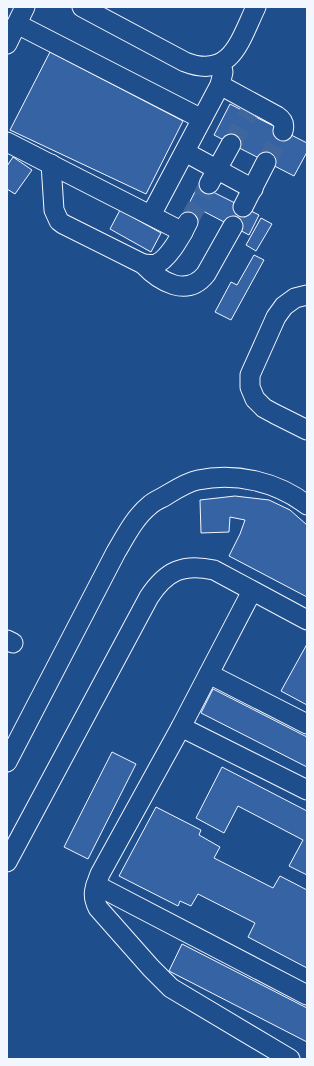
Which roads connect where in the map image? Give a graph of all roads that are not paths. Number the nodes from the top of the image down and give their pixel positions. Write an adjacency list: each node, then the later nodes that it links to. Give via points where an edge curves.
1 (26, 7): 4 (lane)
2 (82, 7): 6 (lane, via 185,62 202,67)
3 (256, 7): 6 (lane, via 238,46)
4 (17, 24): 5 (lane); 8 (lane)
5 (7, 44)
6 (221, 63): 7 (lane, via 223,72)
7 (220, 85): 8 (lane); 9 (lane, via 251,108 280,118 284,124)
8 (202, 119): 12 (lane)
9 (283, 131)
10 (7, 142): 14 (lane)
11 (231, 144): 15 (lane)
12 (185, 152): 15 (lane); 18 (lane)
13 (266, 162): 16 (lane)
14 (51, 164): 18 (lane); 20 (lane, via 54,210 59,221)
15 (213, 177): 16 (lane)
16 (253, 189): 17 (lane)
17 (243, 207)
18 (151, 215): 20 (lane, via 186,227 160,262 154,265)
19 (233, 226): 20 (lane, via 206,274 194,284 186,287 175,286 152,273)
20 (143, 264)
21 (307, 295): 22 (lane, via 295,298 284,306 276,317 250,375 250,387 255,399 264,408)
22 (307, 430)
23 (307, 506): 29 (lane, via 275,486 250,479 224,477 197,480 150,505 132,524 120,545)
24 (252, 591): 25 (lane); 26 (lane); 31 (lane, via 214,570 199,567 169,574 158,584)
25 (307, 620)
26 (210, 674): 27 (lane); 28 (lane)
27 (307, 724)
28 (181, 727): 30 (lane); 32 (lane)
29 (7, 762)
30 (307, 790)
31 (7, 862)
32 (96, 885): 33 (lane); 34 (lane, via 94,899 98,908 171,988)
33 (307, 996)
34 (290, 1059)

